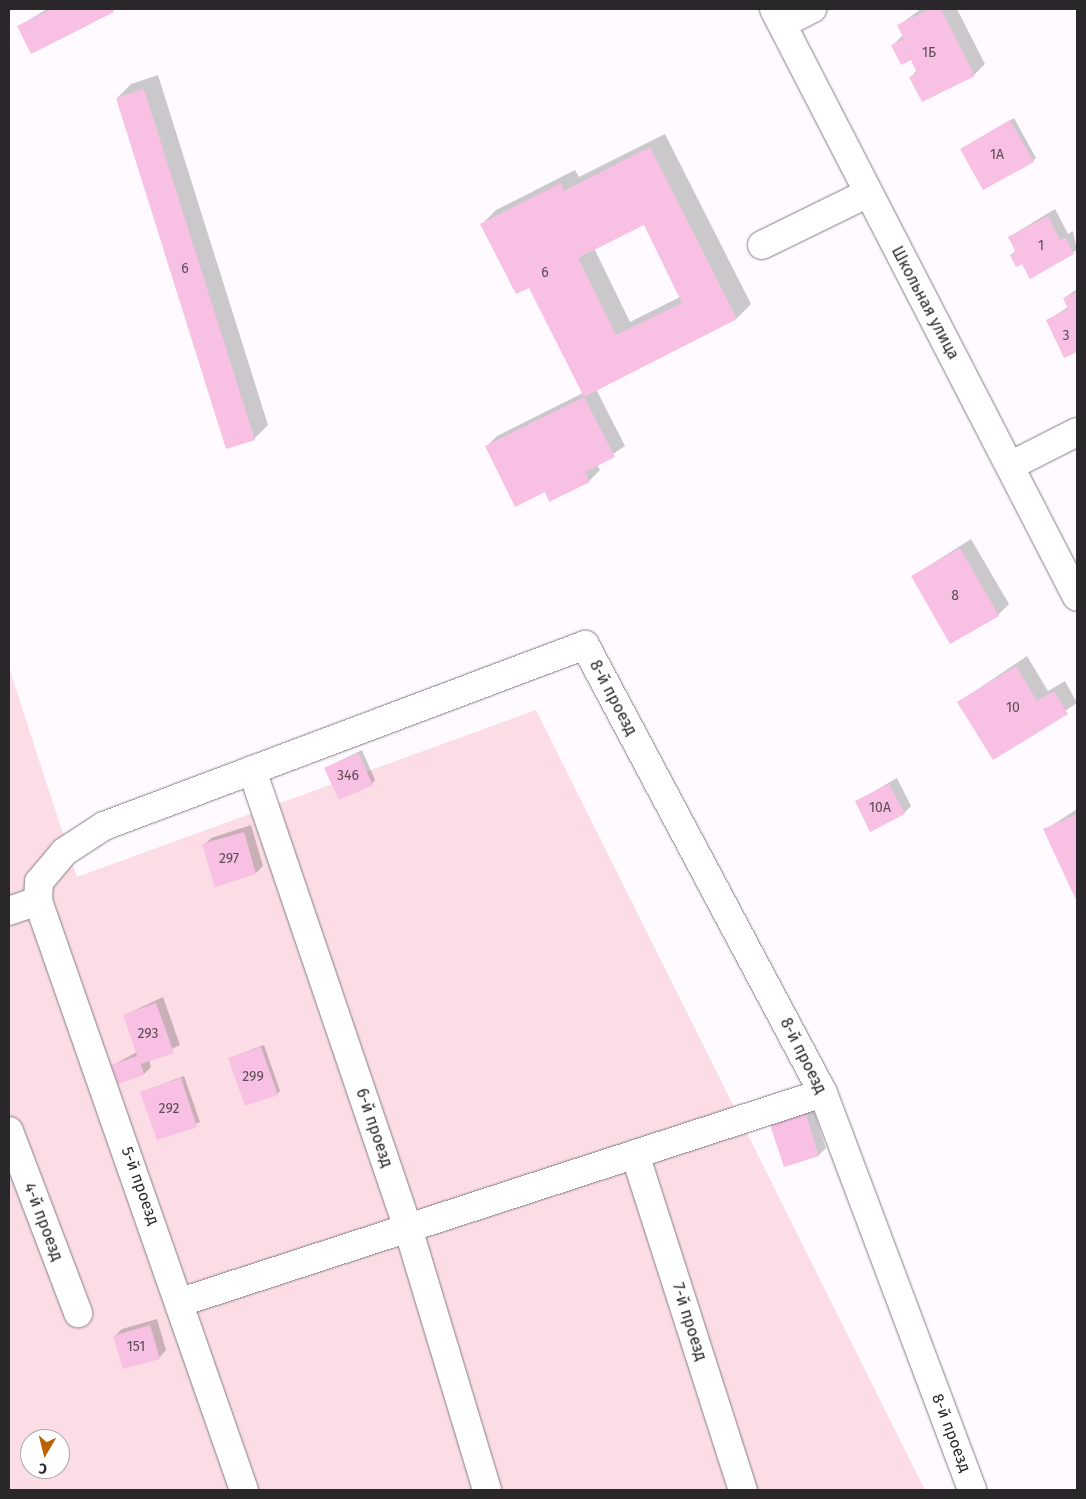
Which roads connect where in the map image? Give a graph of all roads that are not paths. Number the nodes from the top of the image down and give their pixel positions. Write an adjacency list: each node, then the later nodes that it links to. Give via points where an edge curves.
1 (812, 9): 2 (street)
2 (778, 16): 3 (street, Школьная улица)
3 (868, 193): 4 (street); 6 (street, Школьная улица)
4 (762, 245)
5 (1077, 432): 6 (street)
6 (1010, 466): 7 (street, Школьная улица)
7 (1077, 597)
8 (252, 770): 9 (street, via 104,826 64,852); 11 (street, 8-й проезд, via 585,645); 14 (street, 6-й проезд)
9 (38, 892): 10 (street); 15 (street, 5-й проезд)
10 (9, 911)
11 (823, 1093): 13 (street); 20 (street, 8-й проезд)
12 (9, 1131): 16 (street, 4-й проезд)
13 (635, 1154): 14 (street); 19 (street, 7-й проезд)
14 (408, 1228): 15 (street); 18 (street, 6-й проезд)
15 (181, 1302): 17 (street, 5-й проезд)
16 (78, 1313)
17 (244, 1490)
18 (487, 1490)
19 (743, 1490)
20 (972, 1490)

